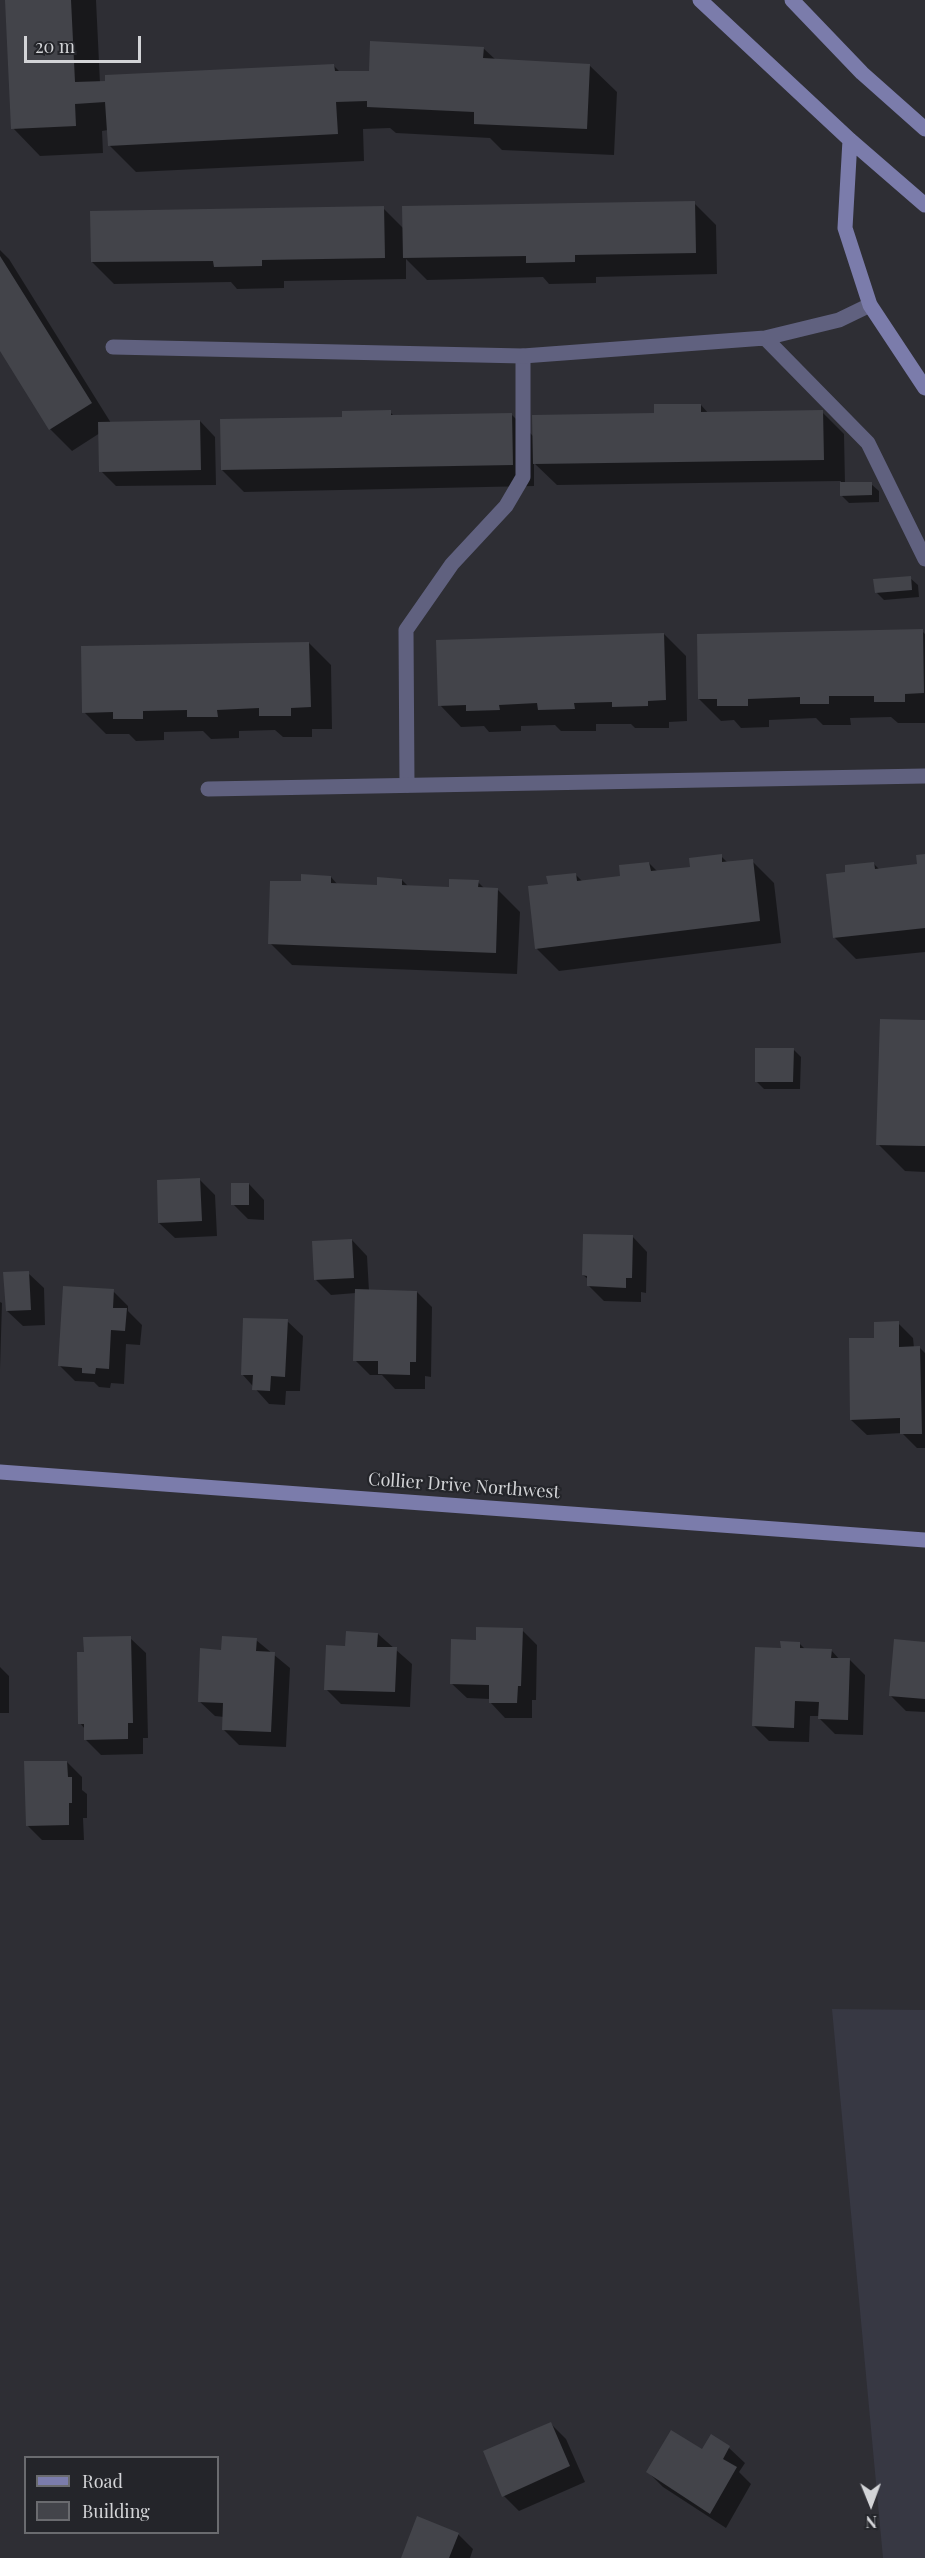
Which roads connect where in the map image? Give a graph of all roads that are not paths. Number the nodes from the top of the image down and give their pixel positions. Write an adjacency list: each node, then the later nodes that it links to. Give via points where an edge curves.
1 (700, 0): 4 (main road)
2 (792, 0): 3 (main road, via 862,73)
3 (925, 129)
4 (850, 140): 5 (main road); 6 (main road, via 845,228)
5 (925, 205)
6 (870, 305): 7 (street, via 839,320); 10 (main road)
7 (765, 338): 9 (street); 11 (street, via 868,443)
8 (113, 346): 9 (street)
9 (523, 356): 13 (street, via 523,477 506,506 452,564 406,630)
10 (925, 388)
11 (925, 559)
12 (925, 776): 13 (street)
13 (407, 785): 14 (street)
14 (208, 789)
15 (0, 1472): 16 (main road, Collier Drive Northwest)
16 (925, 1540)

